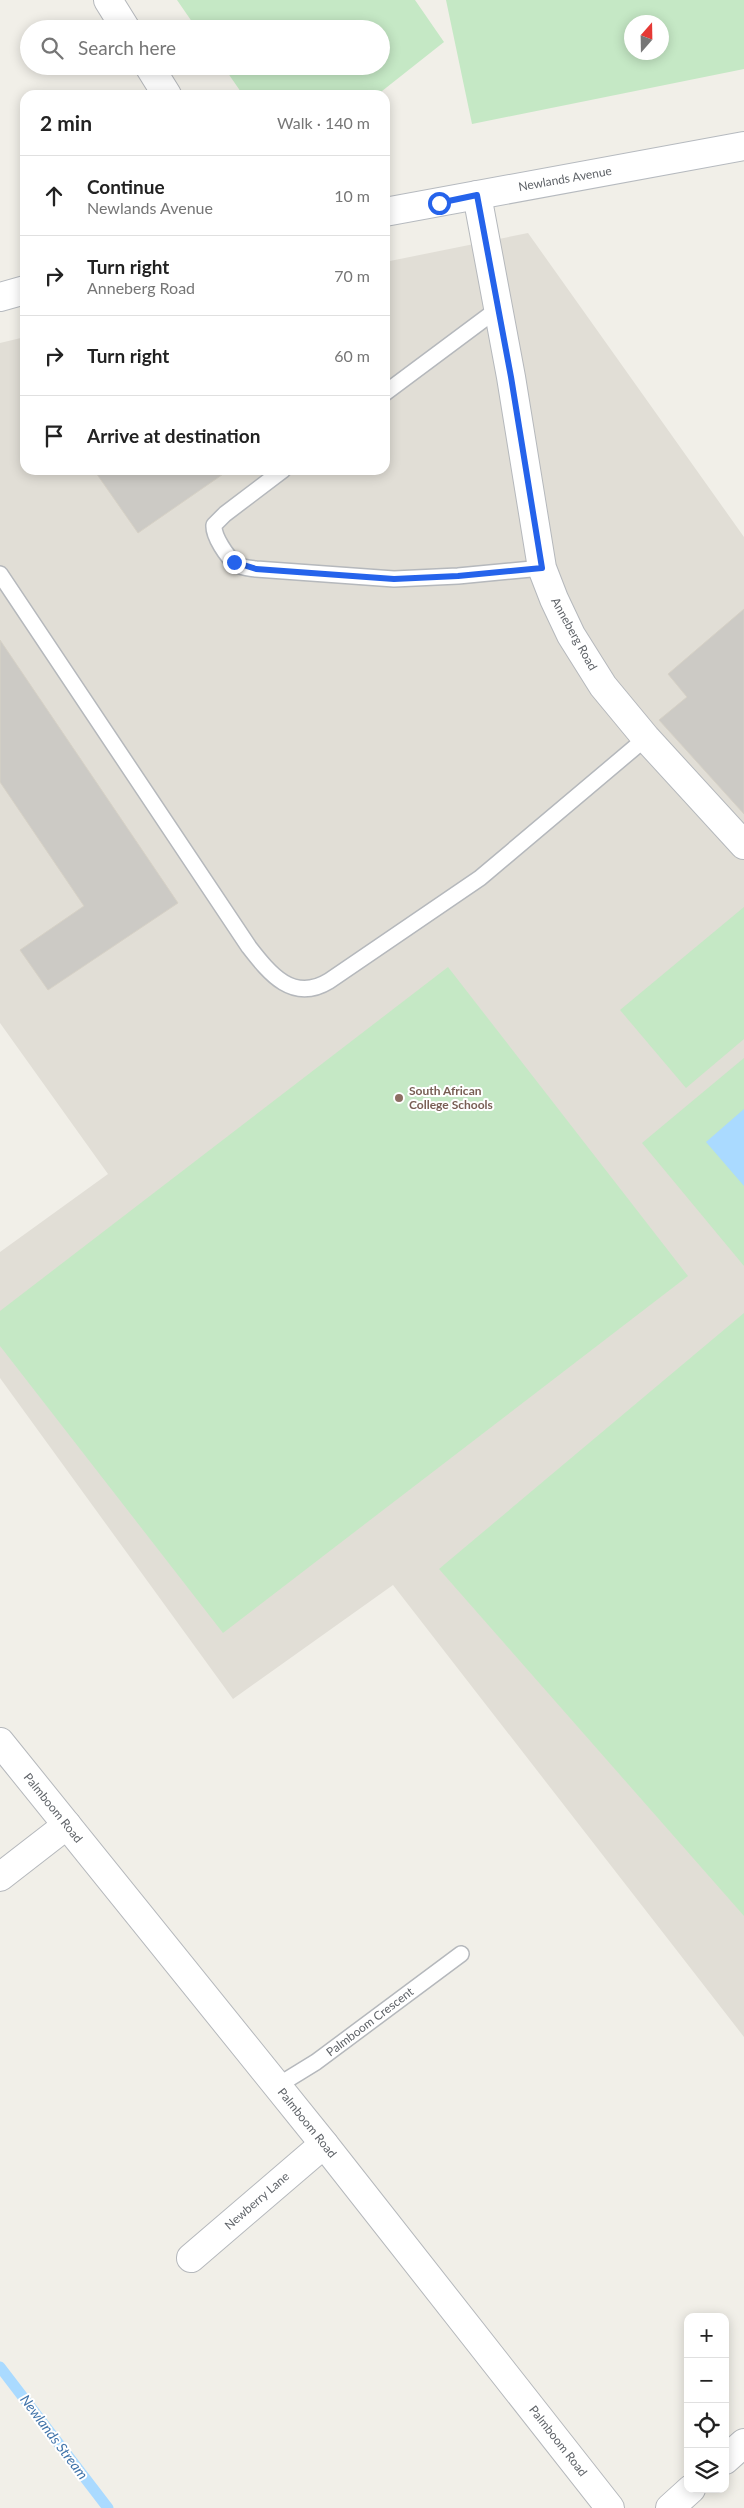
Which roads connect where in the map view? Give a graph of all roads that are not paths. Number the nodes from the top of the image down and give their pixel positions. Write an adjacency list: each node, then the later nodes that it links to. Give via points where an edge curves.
1 (108, 0): 2 (street)
2 (120, 20)
3 (155, 75): 4 (street)
4 (164, 90)
5 (744, 146): 6 (street, Newlands Avenue)
6 (477, 195): 7 (street, Newlands Avenue); 10 (street, Anneberg Road)
7 (390, 211)
8 (20, 291): 9 (street)
9 (0, 297)
10 (499, 308): 11 (lane); 13 (street, Anneberg Road)
11 (390, 389)
12 (276, 475): 13 (lane, via 214,525 215,535 240,566 394,579)
13 (542, 568): 15 (street, Anneberg Road, via 571,635 603,686)
14 (0, 574): 15 (lane, via 249,947 267,970 304,991 329,981 480,878)
15 (646, 738): 16 (street, Anneberg Road)
16 (744, 846)
17 (0, 1742): 18 (street, Palmboom Road)
18 (67, 1825): 19 (street); 21 (street, Palmboom Road)
19 (0, 1876)
20 (461, 1954): 21 (lane, Palmboom Crescent, via 316,2062)
21 (277, 2086): 22 (street, Palmboom Road)
22 (324, 2144): 23 (street, Newberry Lane); 27 (street, Palmboom Road)
23 (191, 2258)
24 (744, 2443): 25 (street)
25 (729, 2456)
26 (687, 2493): 28 (street)
27 (610, 2508)
28 (670, 2508)

